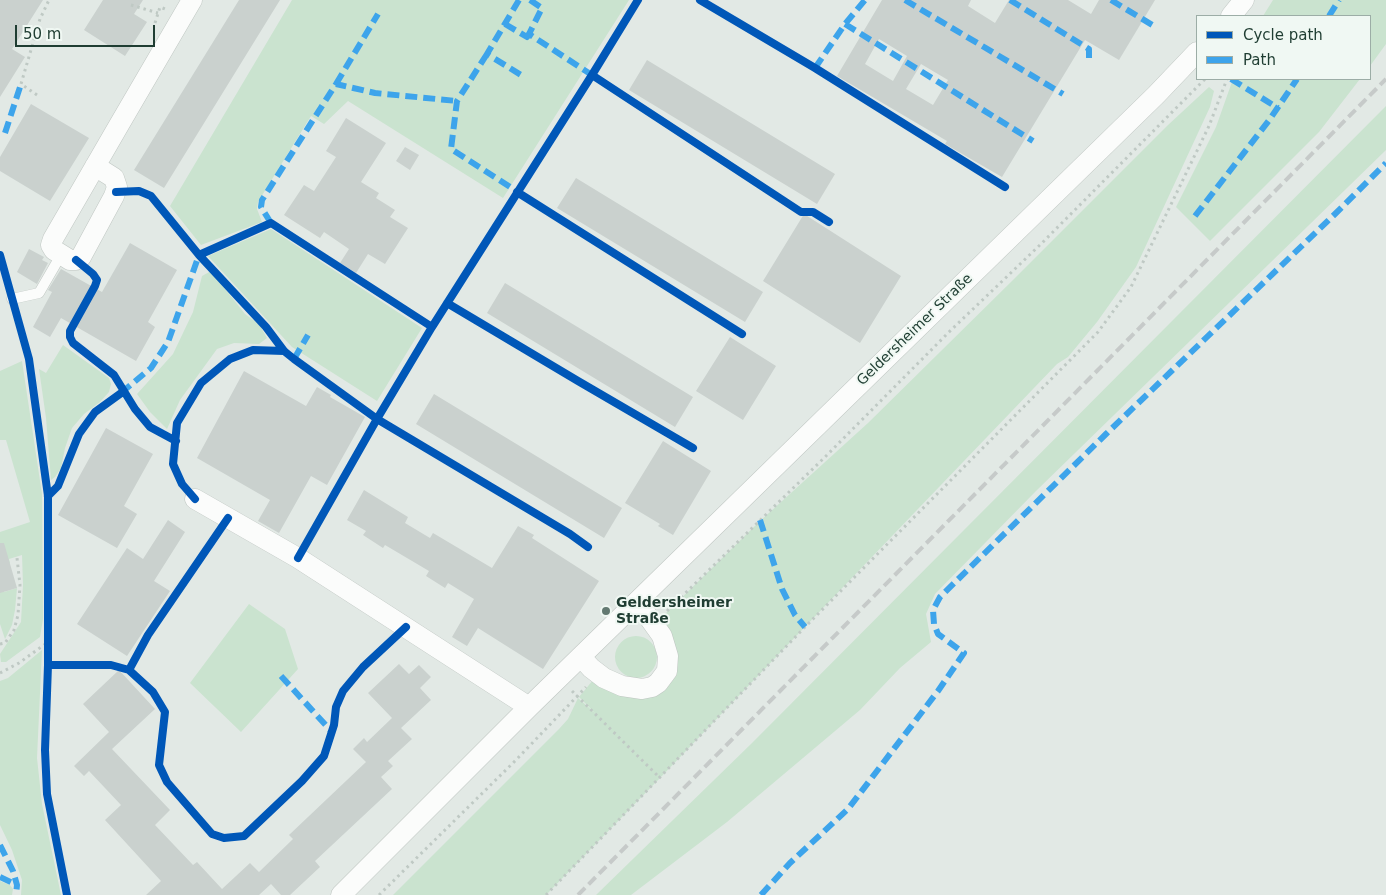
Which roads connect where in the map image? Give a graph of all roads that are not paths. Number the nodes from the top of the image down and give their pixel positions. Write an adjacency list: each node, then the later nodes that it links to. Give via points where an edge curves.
1 (192, 0): 5 (street)
2 (1244, 0): 3 (street)
3 (1232, 15)
4 (1196, 53): 9 (street, Geldersheimer Straße)
5 (95, 166): 6 (street, via 53,239 54,250); 6 (street, via 114,178 117,187 114,196 81,257 70,260)
6 (61, 255): 7 (lane, via 40,293)
7 (12, 299)
8 (195, 499): 11 (street, via 298,558)
9 (633, 608): 10 (street, Geldersheimer Straße); 10 (street, via 647,615 662,636 668,656 667,671 658,683 642,689 622,686 598,674)
10 (581, 658): 11 (street, Geldersheimer Straße)
11 (530, 707): 12 (street, Geldersheimer Straße)
12 (341, 895)

